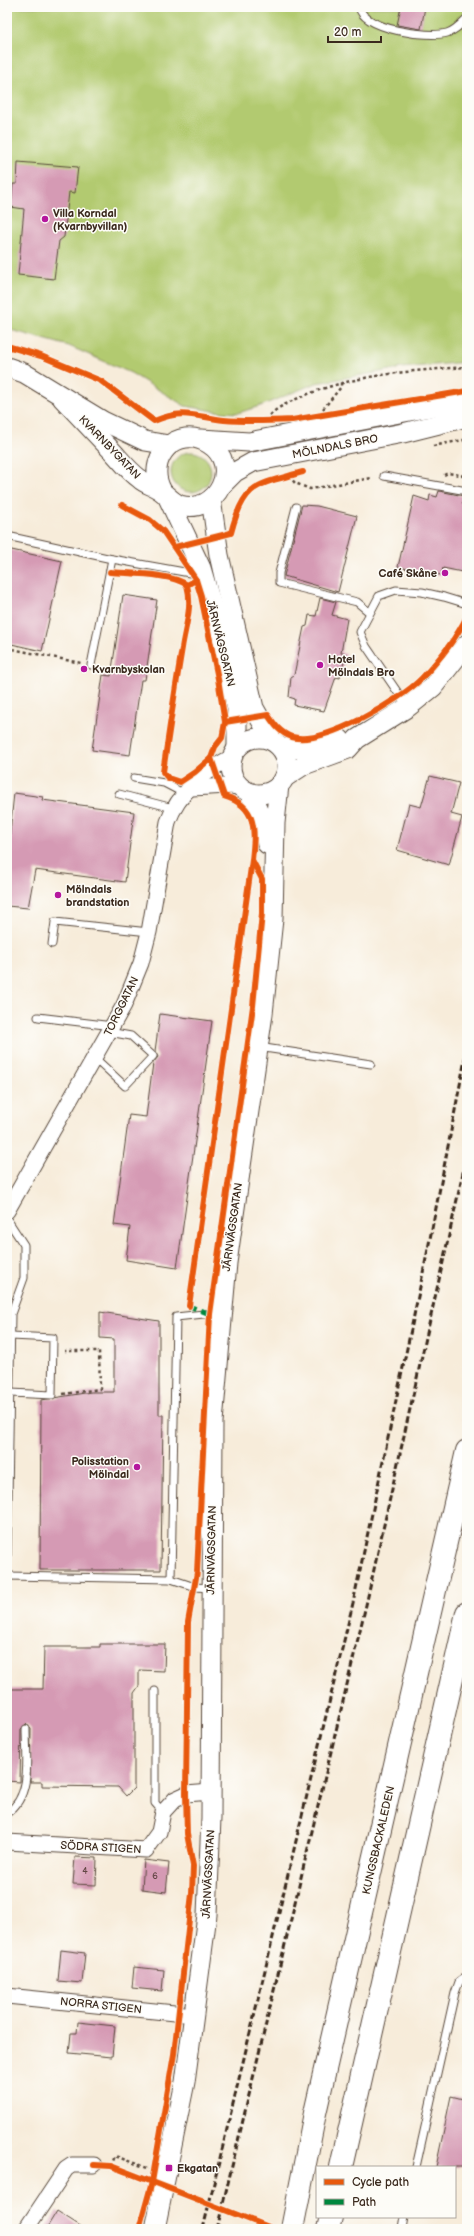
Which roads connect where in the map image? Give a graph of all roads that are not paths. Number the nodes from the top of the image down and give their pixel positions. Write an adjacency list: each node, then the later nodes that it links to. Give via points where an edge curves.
1 (359, 7): 2 (lane, via 366,17 379,24 416,34 449,32)
2 (467, 18)
3 (7, 368): 4 (street, KVARNBYGATAN, via 24,373)
4 (62, 398): 9 (street, KVARNBYGATAN, via 146,441); 13 (street, KVARNBYGATAN, via 140,480)
5 (467, 400): 6 (street, MÖLNDALS BRO)
6 (436, 405): 7 (lane, MÖLNDALS BRO); 8 (street, MÖLNDALS BRO, via 249,442)
7 (463, 421): 11 (street, MÖLNDALS BRO, via 298,452 246,465)
8 (200, 439): 9 (street, via 182,439); 11 (street, via 212,446 221,457 225,470)
9 (169, 445): 13 (street, via 160,457 157,467 158,482)
10 (384, 476): 12 (lane)
11 (223, 484): 14 (street)
12 (467, 491)
13 (165, 495): 14 (street, via 178,504 190,506 201,505); 18 (street, JÄRNVÄGSGATAN)
14 (211, 499): 25 (street, JÄRNVÄGSGATAN, via 219,555 254,708)
15 (296, 507): 20 (lane, via 279,573 280,583 357,602)
16 (7, 536): 17 (lane)
17 (112, 559): 18 (lane); 22 (lane)
18 (203, 576): 26 (street, JÄRNVÄGSGATAN, via 220,634 237,709)
19 (467, 604): 20 (lane, via 444,597 396,590 379,596)
20 (369, 612): 23 (lane, via 360,632 366,646)
21 (467, 644): 23 (street, via 433,687)
22 (91, 665)
23 (408, 707): 24 (street)
24 (357, 739): 25 (street, via 344,738 306,749); 28 (street, via 348,749 304,766)
25 (276, 744): 26 (street, via 262,738 253,738 244,741); 28 (street, via 287,762)
26 (234, 752): 29 (street, via 231,773); 30 (street, TORGGATAN, via 214,766)
27 (134, 778): 30 (lane, via 164,783)
28 (282, 782): 29 (street, via 262,794); 33 (street, JÄRNVÄGSGATAN, via 275,823)
29 (245, 790): 30 (street, via 228,786); 33 (street, JÄRNVÄGSGATAN, via 263,822)
30 (188, 791): 32 (street, TORGGATAN, via 177,800)
31 (119, 794): 32 (lane)
32 (173, 808): 34 (street, TORGGATAN, via 168,822)
33 (273, 870): 38 (street, JÄRNVÄGSGATAN, via 273,920)
34 (149, 932): 35 (lane, via 55,922); 37 (street, TORGGATAN, via 141,963)
35 (52, 944)
36 (38, 1017): 37 (lane)
37 (111, 1029): 39 (street, TORGGATAN); 39 (lane, via 131,1036 153,1056 125,1086)
38 (258, 1046): 40 (lane); 43 (street, JÄRNVÄGSGATAN)
39 (95, 1058): 41 (street, TORGGATAN)
40 (371, 1064)
41 (7, 1211)
42 (7, 1220): 44 (lane, via 24,1245 24,1278 11,1314)
43 (222, 1312): 49 (lane, via 176,1317); 50 (street, JÄRNVÄGSGATAN, via 213,1422)
44 (11, 1336): 45 (lane); 45 (lane, via 52,1338 52,1395)
45 (11, 1394): 47 (lane)
46 (467, 1451): 68 (highway, KUNGSBACKALEDEN, via 317,2105)
47 (7, 1562)
48 (7, 1576): 49 (lane)
49 (171, 1579): 50 (lane)
50 (210, 1588): 54 (street, JÄRNVÄGSGATAN)
51 (467, 1613): 62 (highway)
52 (155, 1691): 55 (lane, via 154,1803)
53 (26, 1729): 56 (lane, via 26,1782 21,1799 15,1808)
54 (211, 1792): 55 (street, via 186,1794 175,1799); 60 (street, JÄRNVÄGSGATAN, via 210,1876)
55 (163, 1812): 57 (street, SÖDRA STIGEN, via 159,1832 146,1850)
56 (7, 1813)
57 (7, 1842)
58 (467, 1976): 63 (lane, via 460,1982 455,1993)
59 (7, 1996): 60 (street, NORRA STIGEN)
60 (194, 2015): 67 (street, JÄRNVÄGSGATAN, via 174,2143)
61 (94, 2165): 66 (street, via 72,2165 66,2169)
62 (341, 2166)
63 (416, 2166)
64 (331, 2218): 69 (highway)
65 (404, 2218): 70 (lane)
66 (26, 2229)
67 (155, 2229)
68 (292, 2229)
69 (328, 2229)
70 (402, 2229)

